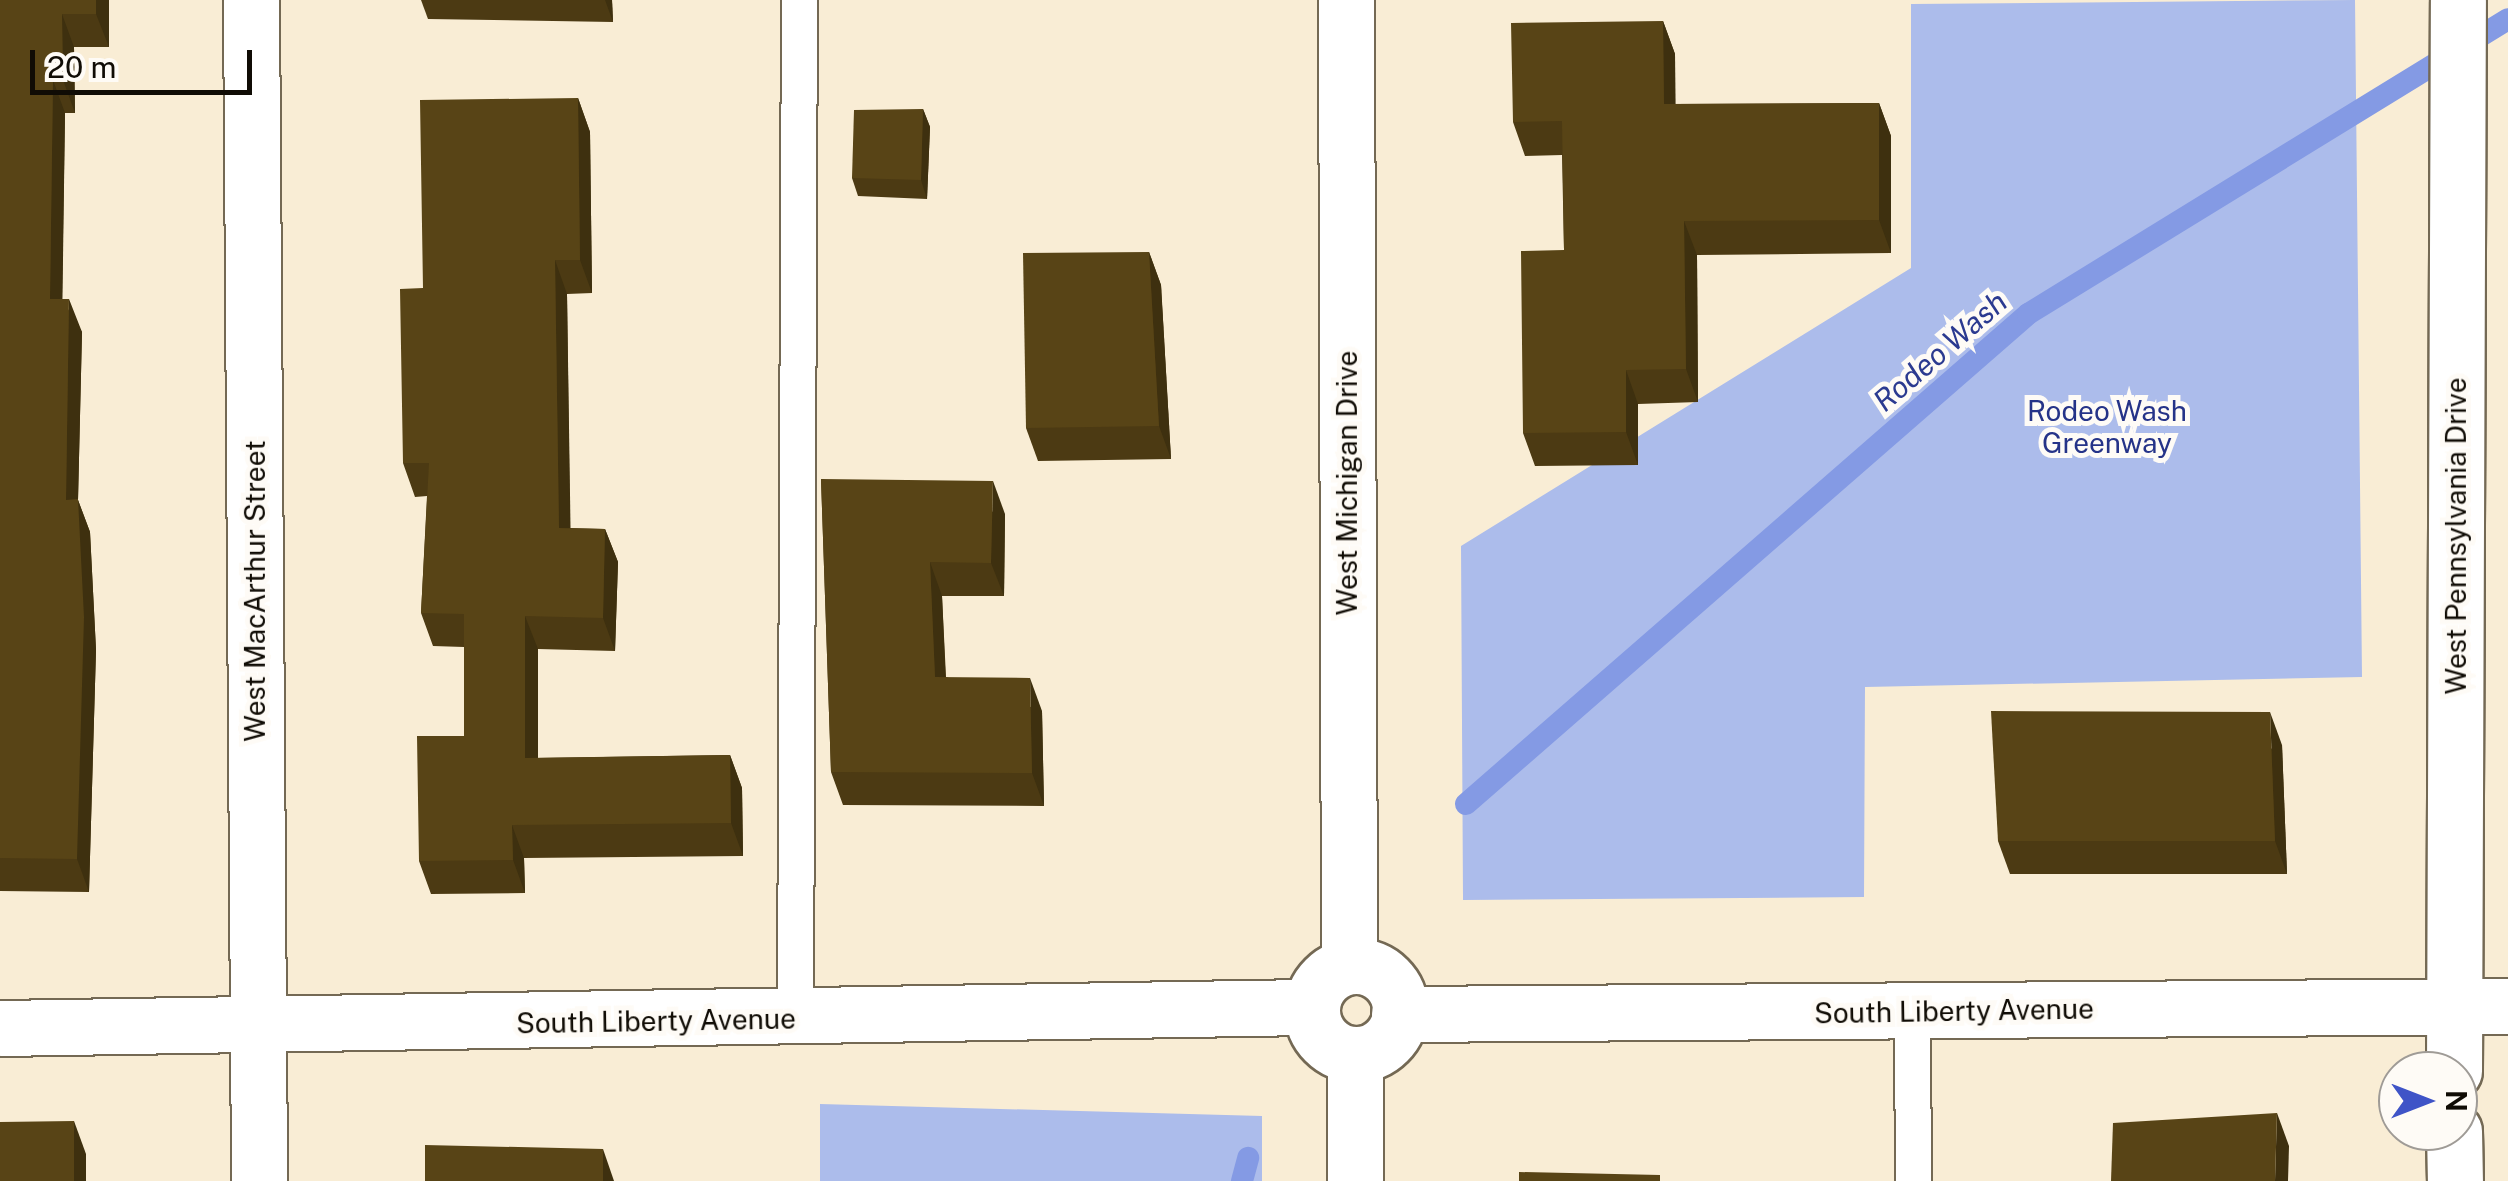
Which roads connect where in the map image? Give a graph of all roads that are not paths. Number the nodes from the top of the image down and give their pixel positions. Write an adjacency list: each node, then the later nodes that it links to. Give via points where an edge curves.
1 (251, 0): 12 (street, West MacArthur Street)
2 (799, 0): 11 (lane)
3 (1346, 0): 5 (street, West Michigan Drive)
4 (2458, 0): 6 (street, West Pennsylvania Drive)
5 (1349, 966): 8 (street, via 1323,981); 10 (street, via 1388,981)
6 (2453, 1006): 7 (street, South Liberty Avenue); 9 (street, South Liberty Avenue); 14 (street, West Pennsylvania Drive)
7 (2508, 1006)
8 (1312, 1007): 11 (street, South Liberty Avenue); 15 (street, via 1320,1034)
9 (1912, 1011): 10 (street, South Liberty Avenue); 19 (lane)
10 (1400, 1014): 15 (street, via 1382,1044)
11 (794, 1020): 12 (street, South Liberty Avenue)
12 (257, 1026): 13 (street, South Liberty Avenue); 17 (street, West MacArthur Street)
13 (0, 1028)
14 (2454, 1051)
15 (1355, 1054): 18 (street)
16 (2454, 1151): 20 (street)
17 (259, 1181)
18 (1355, 1181)
19 (1913, 1181)
20 (2454, 1181)

